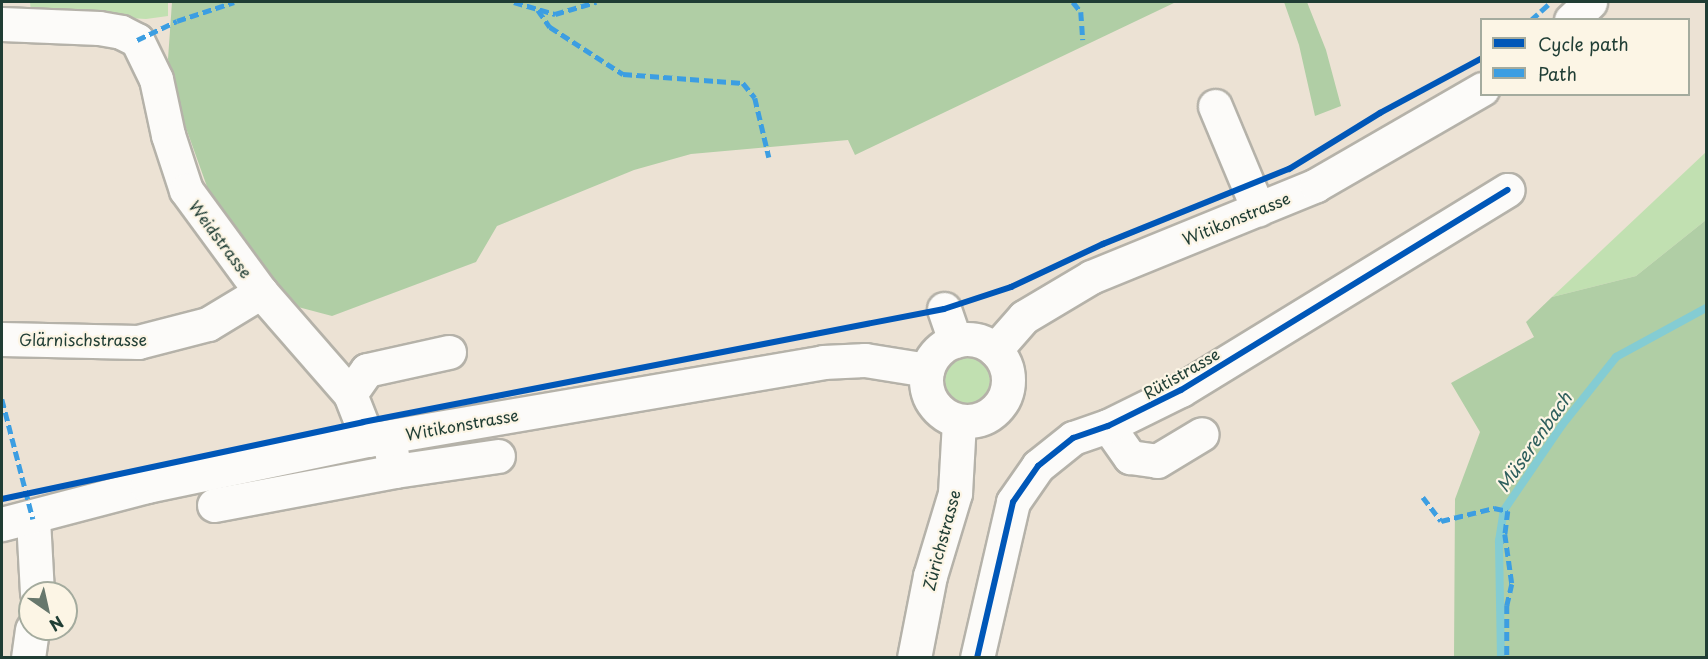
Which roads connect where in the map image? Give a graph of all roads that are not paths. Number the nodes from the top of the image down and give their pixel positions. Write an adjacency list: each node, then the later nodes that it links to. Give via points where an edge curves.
1 (1590, 2): 2 (street)
2 (1573, 18)
3 (2, 24): 8 (street, Weidstrasse, via 99,28 137,40 156,79 168,135 186,190)
4 (1480, 90): 7 (street, Witikonstrasse, via 1316,185)
5 (1215, 106): 7 (street)
6 (1508, 190): 17 (street, Rütistrasse, via 1181,390)
7 (1258, 209): 12 (street, Witikonstrasse, via 1091,277 1024,317)
8 (261, 292): 10 (street, Glärnischstrasse, via 208,324 138,342); 15 (street, Weidstrasse)
9 (944, 309): 11 (street)
10 (2, 339)
11 (955, 341): 12 (street, via 977,340); 14 (street, via 938,351)
12 (995, 350): 16 (street, via 1008,373 1004,399 985,417)
13 (449, 352): 15 (street, via 367,370)
14 (927, 370): 16 (street, via 932,402 939,411); 19 (street, Witikonstrasse, via 865,360 823,362)
15 (350, 394): 19 (street, Weidstrasse)
16 (959, 421): 28 (street, Zürichstrasse, via 955,493 930,576)
17 (1108, 426): 18 (street, via 1130,457 1157,461); 29 (street, Rütistrasse, via 1073,438 1038,466 1013,502)
18 (1202, 434)
19 (378, 438): 21 (street, Weidstrasse); 23 (street, Witikonstrasse, via 147,486)
20 (498, 456): 21 (street)
21 (395, 471): 22 (street)
22 (214, 505)
23 (33, 519): 24 (street, Witikonstrasse); 25 (street)
24 (2, 524)
25 (36, 581)
26 (30, 641): 27 (street)
27 (28, 657)
28 (914, 657)
29 (977, 657)

